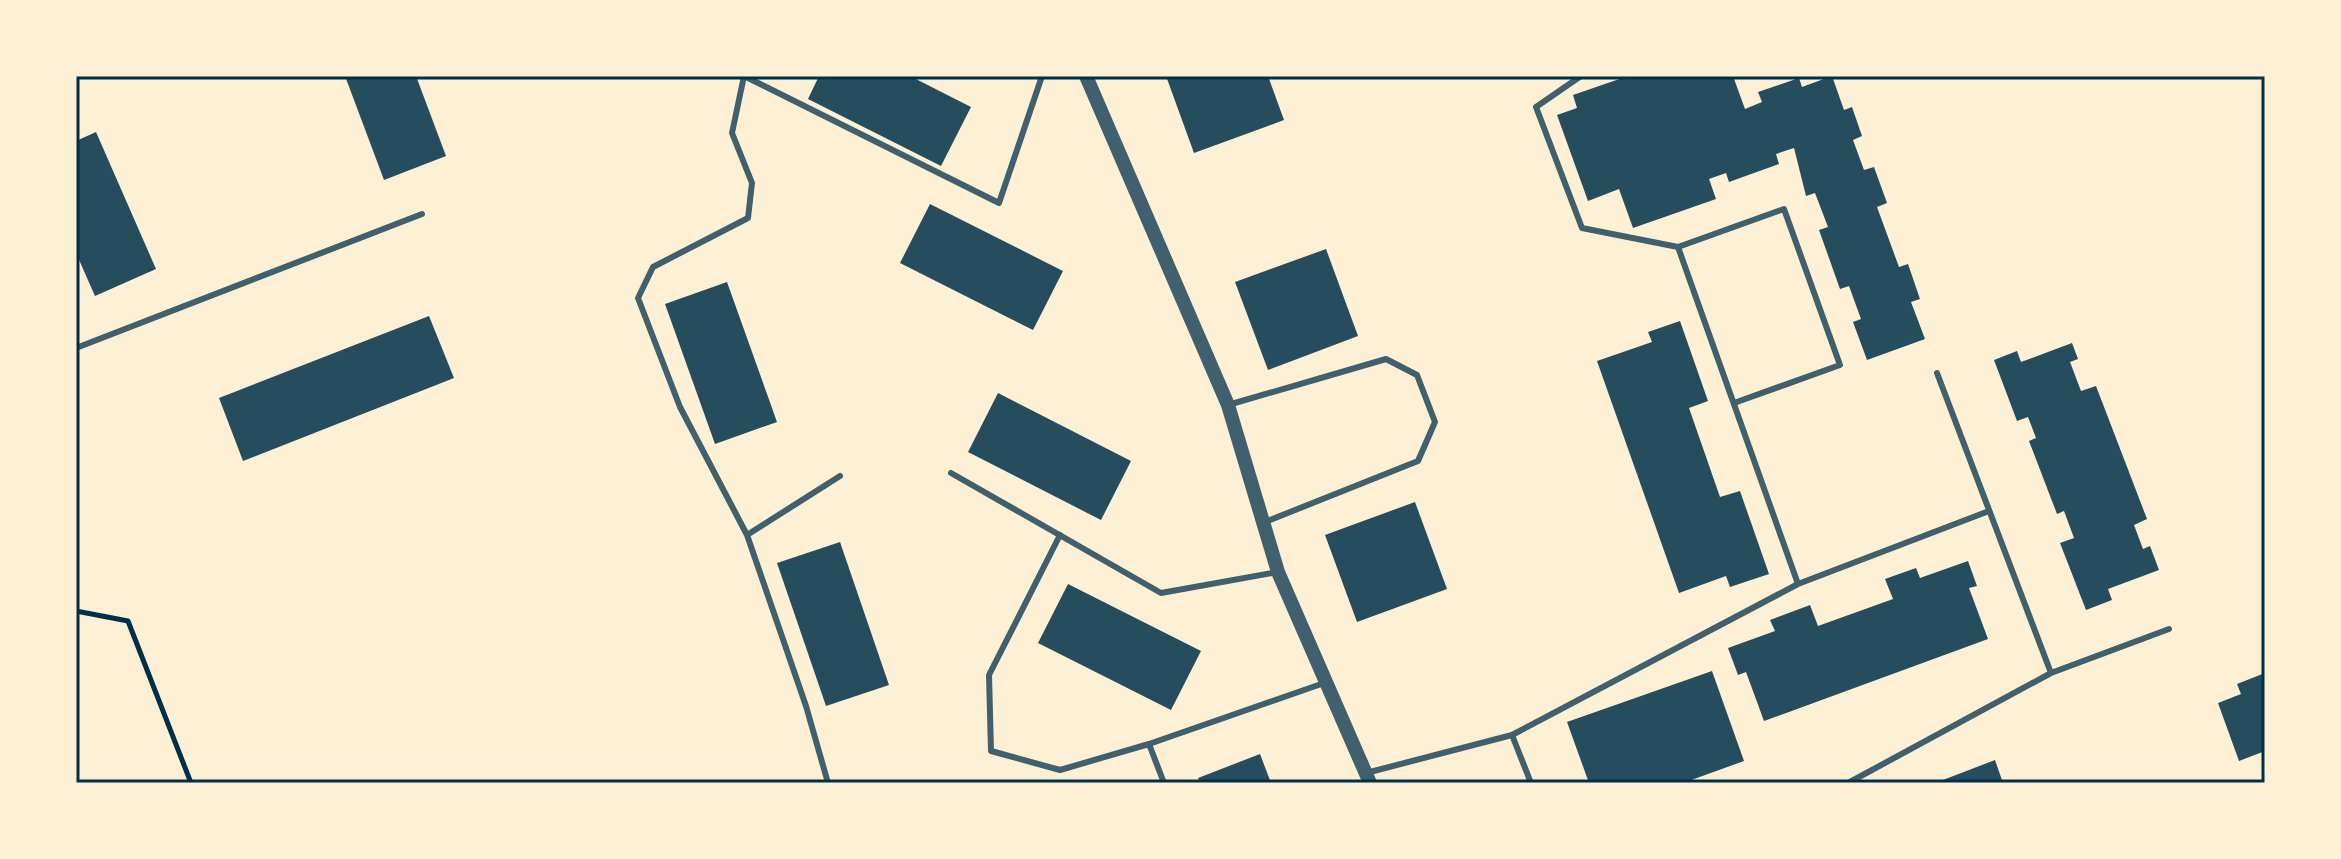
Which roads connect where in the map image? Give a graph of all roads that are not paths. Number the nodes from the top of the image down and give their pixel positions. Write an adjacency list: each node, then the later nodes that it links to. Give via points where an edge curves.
1 (744, 76): 2 (lane, via 999,203); 15 (lane, via 732,133 752,183 748,218 653,267 638,298 680,407)
2 (1042, 76)
3 (1086, 76): 10 (street)
4 (1581, 76): 6 (lane, via 1536,107 1582,228)
5 (422, 214): 7 (lane)
6 (1678, 247): 9 (lane); 9 (lane, via 1784,209 1835,351 1840,365)
7 (76, 348)
8 (1937, 373): 13 (lane)
9 (1734, 403): 18 (lane)
10 (1228, 405): 14 (street); 14 (lane, via 1386,359 1417,375 1435,422 1418,461)
11 (951, 473): 16 (lane)
12 (840, 476): 15 (lane)
13 (1989, 511): 18 (lane); 20 (lane)
14 (1265, 522): 17 (street)
15 (747, 535): 25 (lane)
16 (1060, 535): 17 (lane, via 1161,593); 23 (lane, via 989,675 991,751 1060,770)
17 (1278, 572): 21 (street)
18 (1798, 584): 22 (lane)
19 (2169, 629): 20 (lane)
20 (2051, 673): 28 (lane)
21 (1328, 682): 23 (lane); 24 (street)
22 (1512, 735): 24 (lane); 27 (lane)
23 (1149, 744): 26 (lane)
24 (1368, 778)
25 (828, 783)
26 (1164, 783)
27 (1531, 783)
28 (1848, 783)

